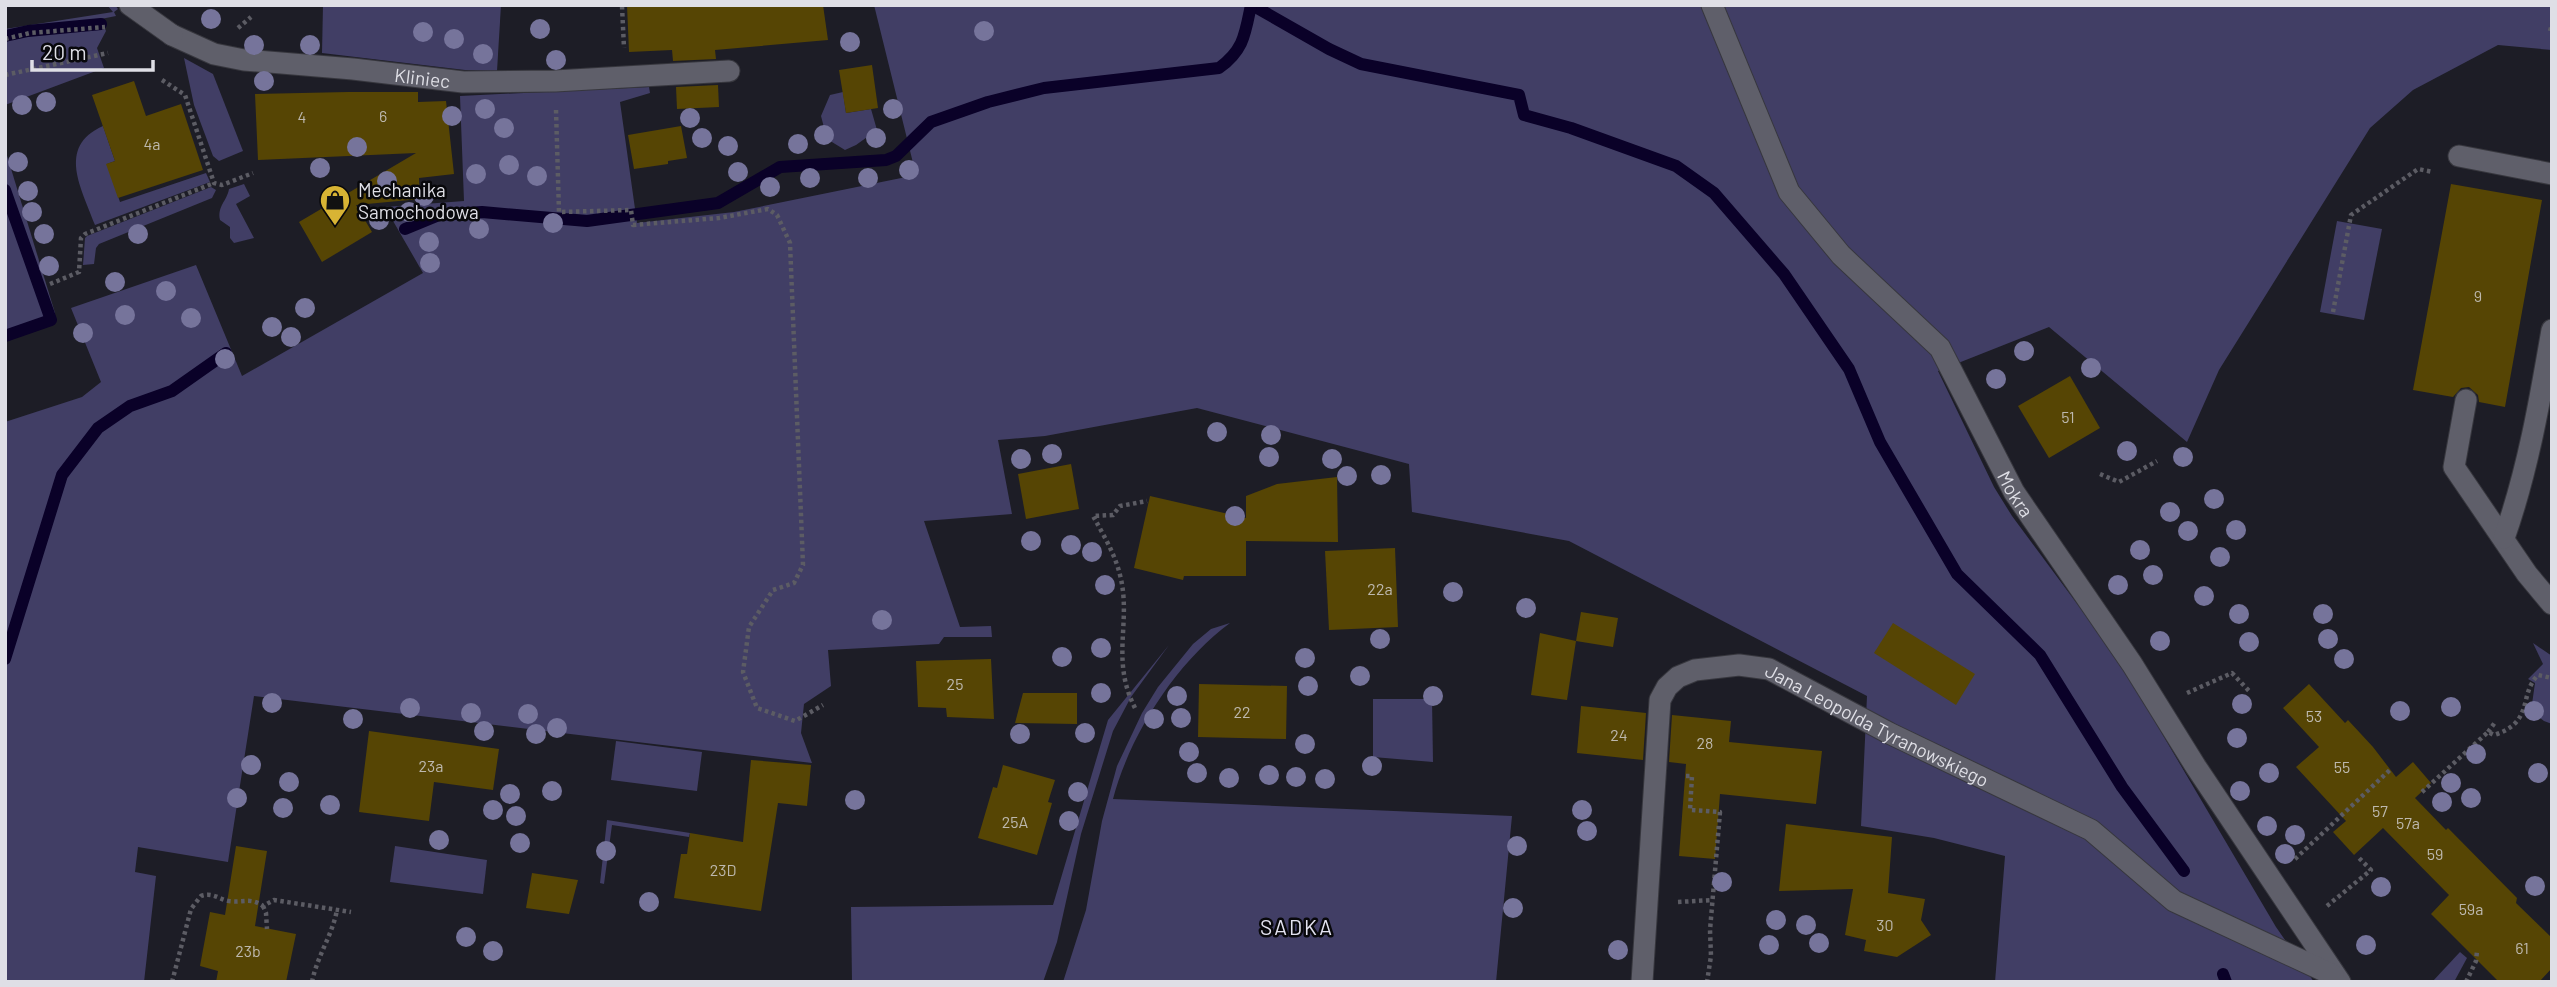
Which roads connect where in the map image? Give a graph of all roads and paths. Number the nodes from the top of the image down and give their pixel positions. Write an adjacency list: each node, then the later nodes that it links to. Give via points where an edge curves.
1 (130, 5): 13 (street, Kliniec, via 172,35 214,54 244,60 463,82)
2 (1712, 5): 46 (street, Mokra, via 1789,192 1841,255 1940,348 2014,492)
3 (622, 6): 8 (path)
4 (2552, 24): 6 (path)
5 (105, 27): 7 (path)
6 (2550, 31)
7 (5, 39)
8 (624, 52)
9 (108, 53): 11 (path)
10 (729, 71): 13 (street, Kliniec)
11 (5, 75)
12 (162, 80): 18 (path, via 185,95)
13 (555, 81): 31 (path, via 559,212 631,210 633,225 768,209 777,215 790,243 803,565 794,583 773,590 749,626 743,672 757,708 795,721)
14 (2459, 156): 17 (street)
15 (2414, 172): 20 (path, via 2351,215)
16 (253, 173): 18 (path, via 222,185)
17 (2552, 174)
18 (214, 183): 19 (path, via 85,234 79,272)
19 (50, 284)
20 (2333, 312)
21 (2552, 330): 26 (street, via 2538,412)
22 (2466, 400): 26 (street, via 2454,467)
23 (2157, 461): 24 (path, via 2119,482)
24 (2100, 474)
25 (1147, 502): 32 (path, via 1120,506 1113,515 1093,516 1121,575 1122,674)
26 (2504, 538): 27 (street)
27 (2552, 604)
28 (2552, 678): 34 (path, via 2538,675 2519,718 2504,732)
29 (2251, 693): 30 (path, via 2232,673)
30 (2181, 696)
31 (823, 705)
32 (1135, 708)
33 (2496, 721): 34 (path)
34 (2488, 732): 37 (path)
35 (2392, 768): 39 (path)
36 (1675, 775): 50 (path, via 1692,776 1690,810 1720,812)
37 (2422, 792)
38 (2359, 858): 41 (path, via 2371,870)
39 (2290, 863)
40 (263, 906): 42 (path, via 274,900); 44 (path); 47 (path, via 252,900 201,896 191,909)
41 (2323, 909)
42 (337, 910): 43 (path); 48 (path)
43 (351, 912)
44 (267, 929)
45 (2477, 951): 51 (path)
46 (2337, 979): 49 (street, Jana Leopolda Tyranowskiego, via 2174,901 2091,830 1889,733 1769,669 1739,665 1695,670 1678,677 1660,700)
47 (172, 982)
48 (312, 982)
49 (1642, 982)
50 (1707, 982)
51 (2466, 982)

